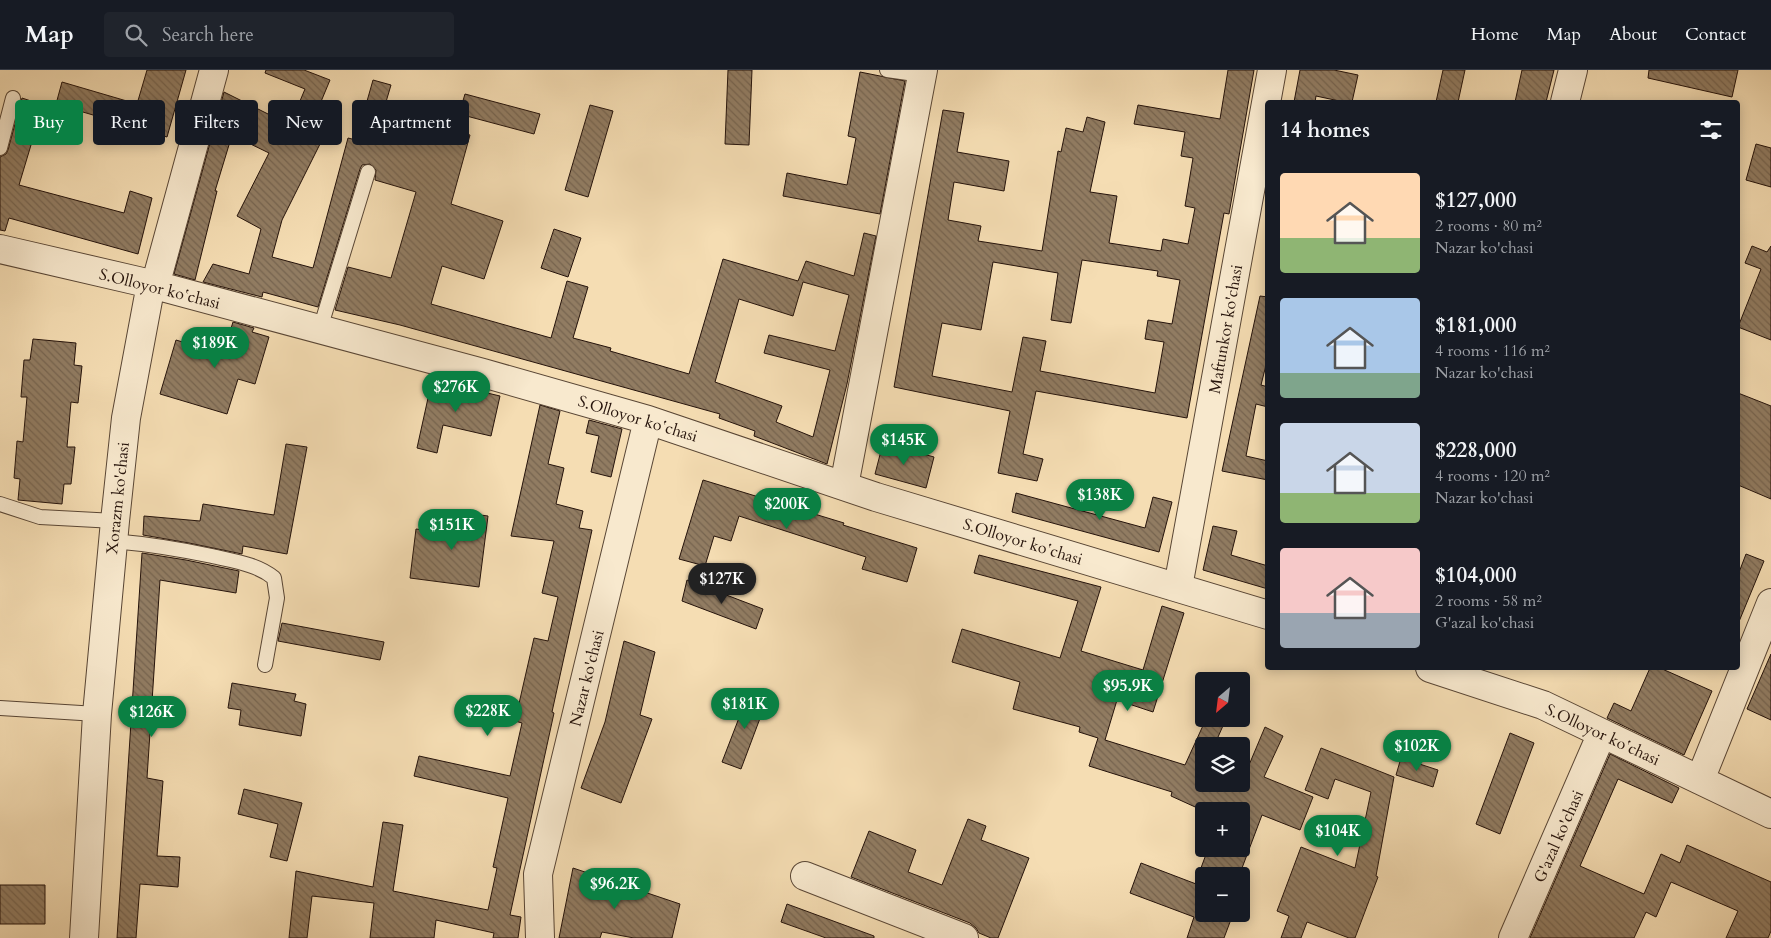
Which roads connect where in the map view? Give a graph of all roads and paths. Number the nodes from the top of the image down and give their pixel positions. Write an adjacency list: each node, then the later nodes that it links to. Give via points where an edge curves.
1 (214, 70): 13 (street, Xorazm ko'chasi, via 158,275)
2 (887, 70): 5 (lane)
3 (1272, 70): 7 (street, Maftunkor ko'chasi)
4 (1572, 70): 8 (street)
5 (922, 73): 16 (street)
6 (13, 98): 10 (lane)
7 (1267, 100)
8 (1566, 100)
9 (1265, 108): 19 (street, Maftunkor ko'chasi)
10 (0, 148)
11 (368, 172): 14 (lane)
12 (0, 249): 13 (street, S.Olloyor koʻchasi)
13 (151, 284): 14 (street, S.Olloyor koʻchasi); 18 (street, Xorazm ko'chasi, via 126,418)
14 (320, 330): 15 (street, S.Olloyor koʻchasi)
15 (648, 420): 16 (street, S.Olloyor koʻchasi); 31 (street, Nazar ko'chasi, via 538,874)
16 (844, 486): 19 (street, S.Olloyor koʻchasi)
17 (0, 504): 18 (lane, via 40,517)
18 (114, 531): 22 (lane, via 162,546 251,566 274,578 277,598); 25 (street, Xorazm ko'chasi)
19 (1178, 587): 21 (street, S.Olloyor koʻchasi)
20 (1771, 603): 27 (street)
21 (1265, 614)
22 (265, 665)
23 (1445, 670): 26 (street, S.Olloyor koʻchasi, via 1543,705)
24 (0, 708): 25 (lane)
25 (97, 714): 30 (street, Xorazm ko'chasi)
26 (1602, 733): 27 (street, S.Olloyor koʻchasi); 33 (street, G'azal ko'chasi)
27 (1700, 780): 28 (street, S.Olloyor koʻchasi)
28 (1771, 814)
29 (805, 876): 32 (street)
30 (84, 938)
31 (540, 938)
32 (964, 938)
33 (1513, 938)

